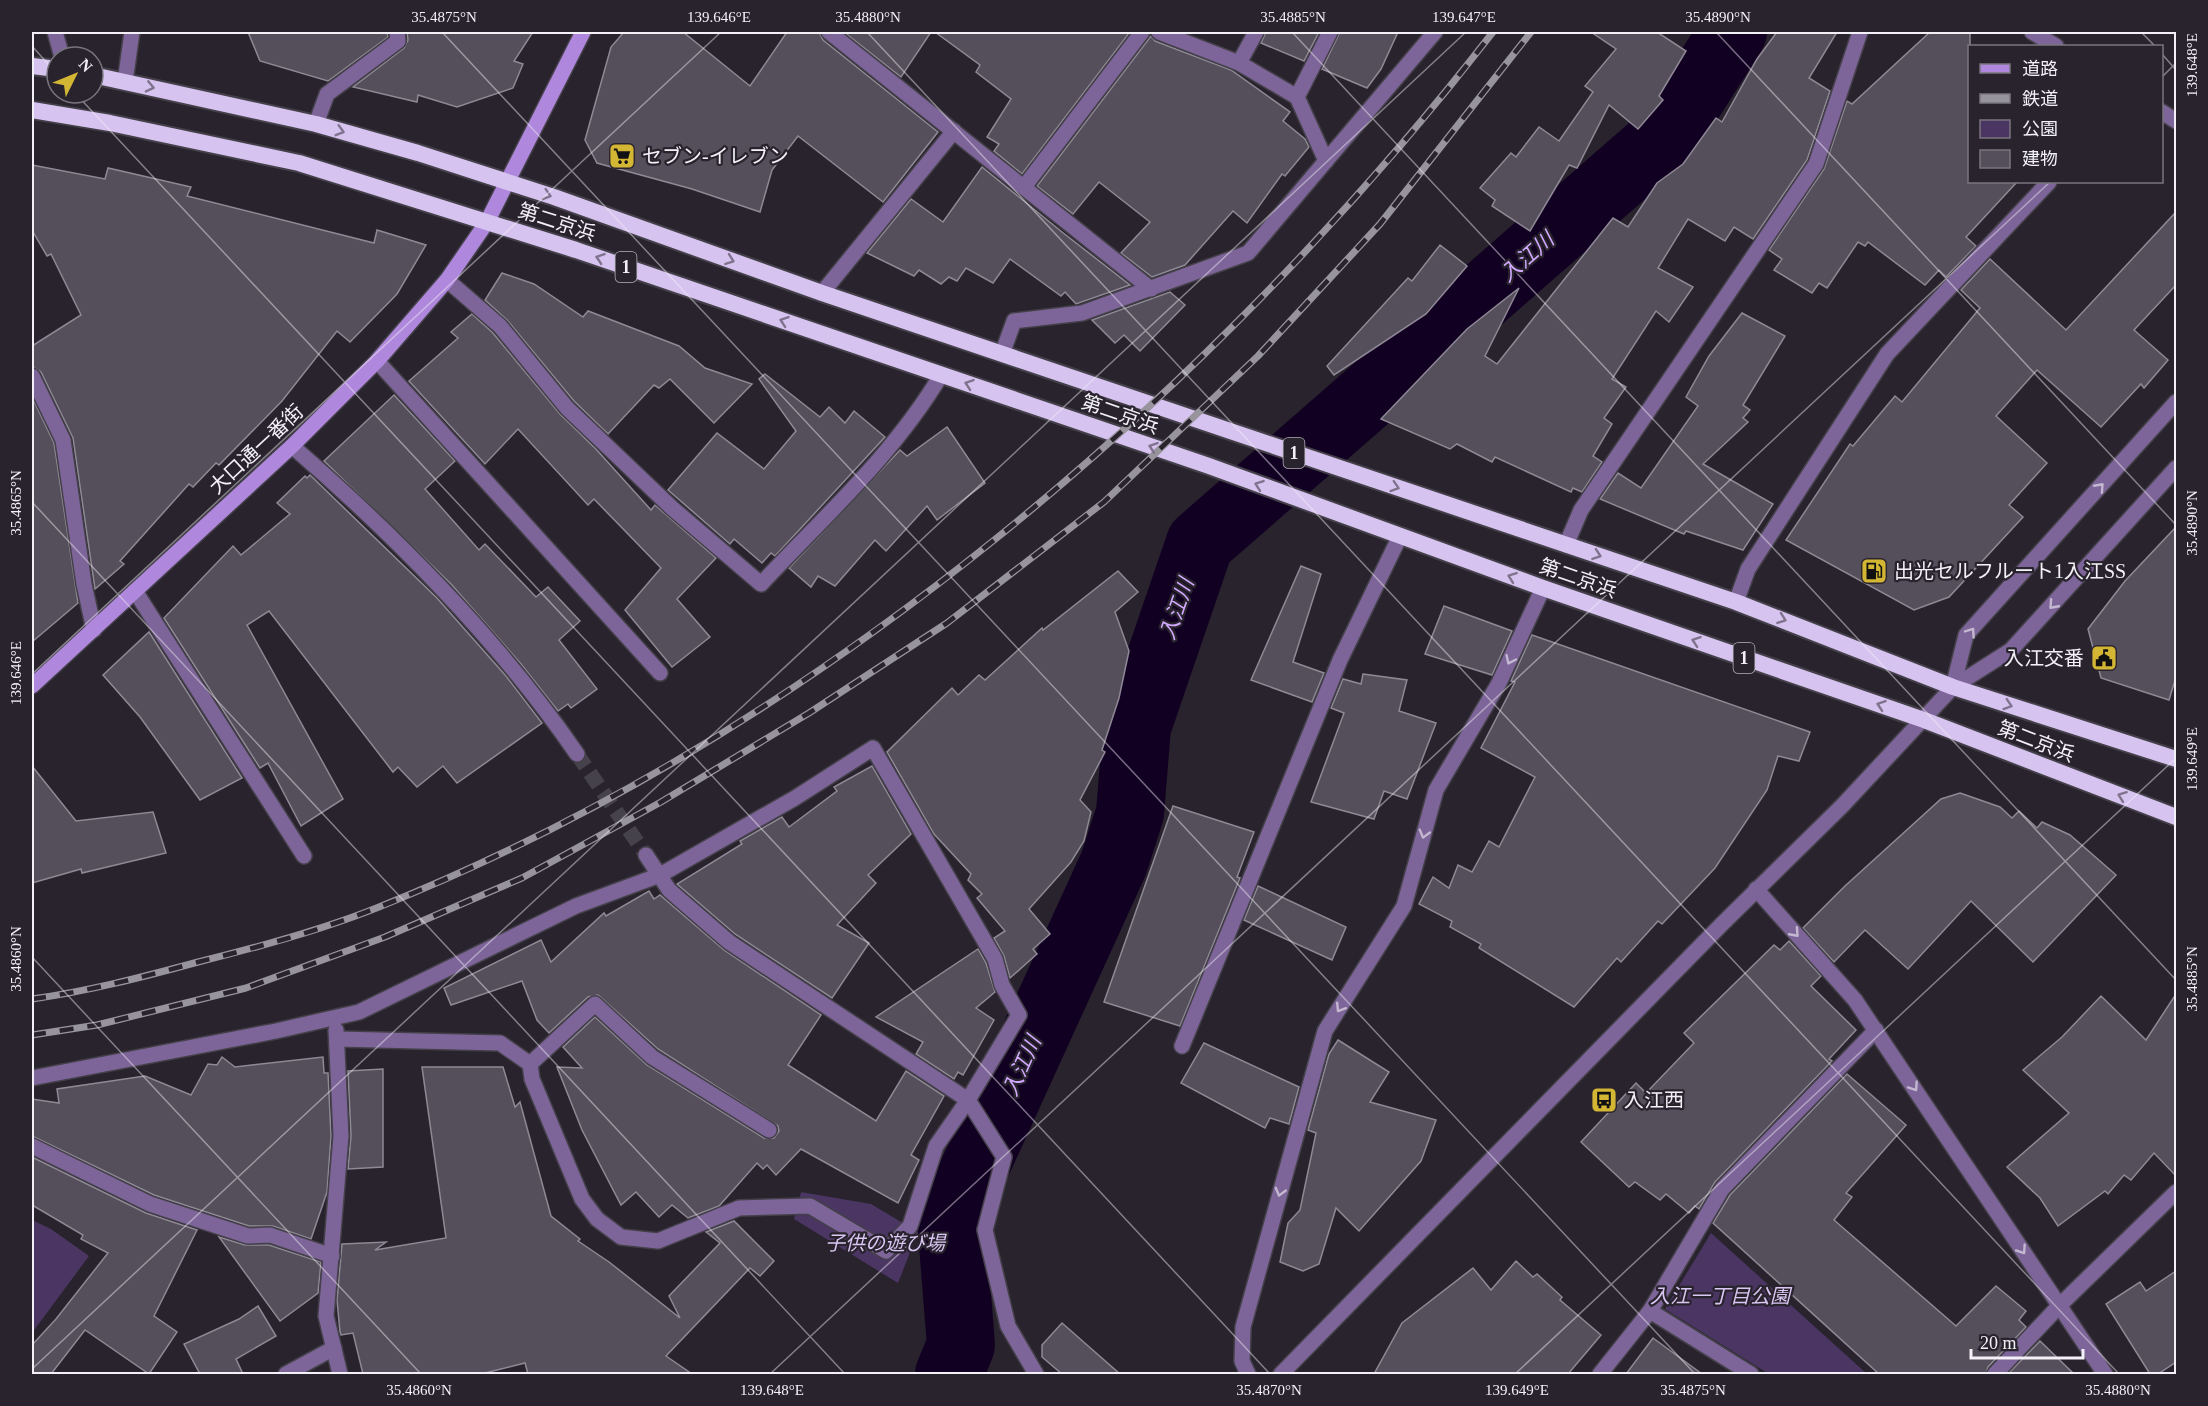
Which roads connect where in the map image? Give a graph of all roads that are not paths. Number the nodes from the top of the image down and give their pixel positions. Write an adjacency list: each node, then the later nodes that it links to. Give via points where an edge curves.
1 (132, 32): 15 (street)
2 (397, 32): 20 (street, via 398,41 327,94)
3 (583, 32): 23 (main road, 大口通一番街)
4 (829, 32): 21 (street)
5 (1142, 32): 25 (street)
6 (1159, 32): 13 (street)
7 (1256, 32): 13 (street)
8 (1330, 32): 16 (street)
9 (1435, 32): 22 (street)
10 (1860, 32): 38 (street, via 1816,164 1581,510)
11 (2032, 32): 12 (street)
12 (2053, 40)
13 (1239, 63): 16 (street)
14 (105, 78): 15 (highway, 第二京浜 / 1)
15 (125, 82): 20 (highway, 第二京浜 / 1, one-way to 20)
16 (1297, 97): 22 (street)
17 (32, 111): 26 (highway, 第二京浜 / 1, via 110,123 299,163)
18 (2163, 113): 19 (street)
19 (2176, 121)
20 (316, 124): 23 (highway, 第二京浜 / 1, one-way to 23)
21 (954, 131): 25 (street); 29 (street)
22 (1326, 161): 28 (street, via 1248,253)
23 (508, 183): 26 (main road, 大口通一番街); 29 (highway, 第二京浜 / 1, one-way to 29)
24 (2048, 183): 41 (street, via 1887,354 1748,569)
25 (1024, 187): 28 (street)
26 (487, 222): 27 (main road, 大口通一番街); 32 (highway, 第二京浜 / 1, one-way to 26)
27 (447, 280): 31 (main road, 大口通一番街); 32 (street, via 500,326 567,408 672,508 761,584 880,459)
28 (1151, 289): 30 (street, via 1082,313 1014,321)
29 (822, 293): 30 (highway, 第二京浜 / 1)
30 (1002, 354): 38 (highway, 第二京浜 / 1, one-way to 38)
31 (377, 361): 35 (main road, 大口通一番街); 43 (street)
32 (941, 375): 37 (highway, 第二京浜 / 1, one-way to 32)
33 (32, 376): 42 (street, via 63,440)
34 (2176, 402): 45 (street, one-way to 34, via 1966,635)
35 (292, 446): 40 (main road, 大口通一番街); 47 (street, via 391,536 472,621)
36 (2176, 468): 45 (street, one-way to 45, via 2011,650)
37 (1400, 536): 39 (highway, 第二京浜 / 1, one-way to 37); 57 (street, via 1340,660)
38 (1566, 545): 41 (highway, 第二京浜 / 1, one-way to 41)
39 (1543, 588): 46 (highway, 第二京浜 / 1, one-way to 39); 71 (street, one-way to 71, via 1499,683 1436,790 1404,906 1325,1031 1243,1327 1242,1361)
40 (135, 591): 42 (main road, 大口通一番街); 51 (street)
41 (1736, 602): 45 (highway, 第二京浜 / 1, one-way to 45)
42 (94, 630): 44 (main road, 大口通一番街)
43 (660, 673)
44 (32, 686)
45 (1953, 687): 46 (street); 48 (highway, 第二京浜 / 1, one-way to 48)
46 (1924, 720): 49 (highway, 第二京浜 / 1, one-way to 46); 53 (street)
47 (577, 754)
48 (2176, 759)
49 (2176, 817)
50 (646, 855): 52 (street)
51 (304, 856)
52 (660, 875): 54 (street, via 576,906 359,1012); 60 (street, via 669,890 729,942); 60 (street, via 795,798 873,748 995,959 1002,985 1019,1016)
53 (1756, 890): 55 (street, one-way to 55, via 1855,1000); 72 (street)
54 (336, 1018): 56 (street); 59 (street)
55 (1876, 1030): 65 (street, one-way to 65); 66 (street, via 1722,1189)
56 (336, 1039): 58 (street, via 500,1043); 64 (street, via 340,1136)
57 (1182, 1046)
58 (530, 1064): 60 (street, via 532,1079 582,1199 597,1219 621,1237 658,1241 740,1208 810,1206 886,1251 910,1226 936,1146); 61 (street, via 595,1004 652,1058)
59 (32, 1078)
60 (968, 1100): 70 (street, via 1004,1157 985,1230 1008,1326)
61 (769, 1130)
62 (32, 1146): 64 (street, via 150,1204 248,1236 270,1235)
63 (2176, 1192): 65 (street)
64 (332, 1256): 67 (street, via 326,1316)
65 (2059, 1306): 75 (street); 76 (street)
66 (1650, 1311): 73 (street); 74 (street)
67 (334, 1348): 68 (street); 69 (street)
68 (286, 1374)
69 (340, 1374)
70 (1036, 1374)
71 (1248, 1374)
72 (1281, 1374)
73 (1600, 1374)
74 (1751, 1374)
75 (1995, 1374)
76 (2104, 1374)

